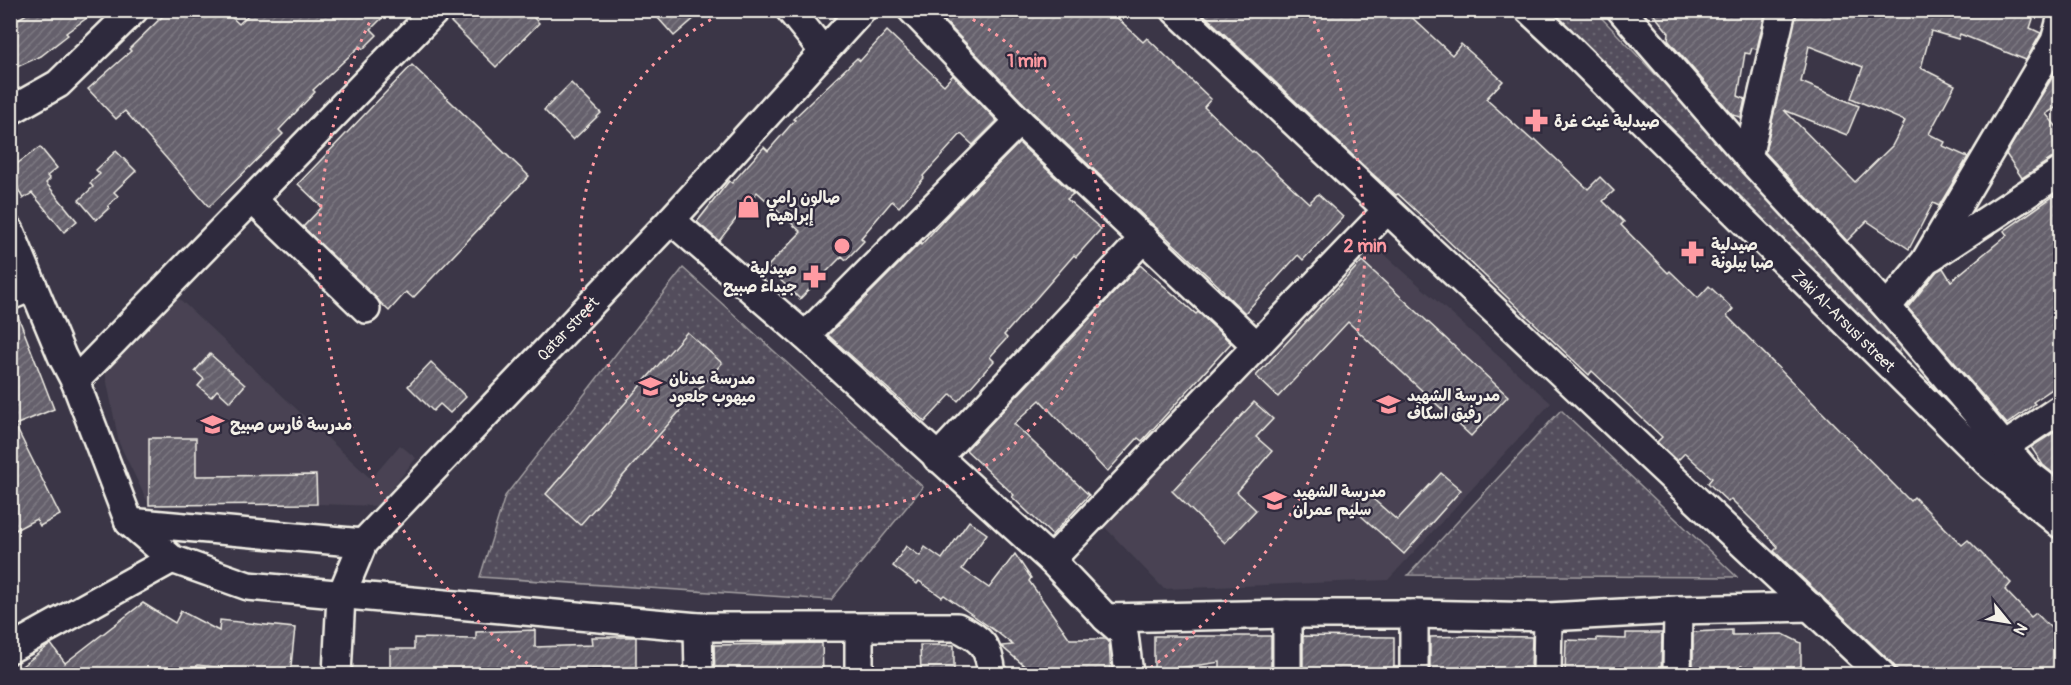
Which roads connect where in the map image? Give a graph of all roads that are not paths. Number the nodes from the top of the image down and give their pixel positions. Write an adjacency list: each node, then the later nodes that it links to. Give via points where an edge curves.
1 (134, 10): 12 (street, via 58,84)
2 (436, 10): 16 (street)
3 (790, 10): 11 (street)
4 (862, 10): 11 (street, Qatar street)
5 (912, 10): 13 (street)
6 (1175, 10): 17 (street)
7 (1529, 10): 33 (street, Zaki Al-Arsusi street, via 1991,466)
8 (1621, 10): 14 (street)
9 (1782, 10): 14 (street)
10 (2061, 23): 21 (street, via 2055,41)
11 (824, 52): 18 (street, Qatar street)
12 (10, 111)
13 (1019, 121): 20 (street); 25 (street)
14 (1748, 157): 23 (street)
15 (2061, 172): 21 (street)
16 (252, 199): 24 (street); 27 (street)
17 (1386, 211): 26 (street); 38 (street)
18 (671, 220): 25 (street); 34 (street, Qatar street)
19 (10, 231): 22 (street)
20 (1144, 238): 26 (street); 30 (street)
21 (1925, 261): 23 (street)
22 (22, 291): 27 (street)
23 (1887, 307): 29 (street)
24 (366, 309)
25 (805, 336): 30 (street)
26 (1256, 345): 36 (street)
27 (75, 381): 32 (street)
28 (2061, 409): 29 (street)
29 (2005, 446): 31 (street, via 2026,472 2044,486)
30 (937, 458): 36 (street)
31 (2061, 517)
32 (129, 522): 34 (street); 35 (street)
33 (2061, 524)
34 (363, 543): 37 (street, Qatar street)
35 (172, 559): 37 (street, via 248,586); 46 (street)
36 (1050, 560): 42 (street)
37 (341, 596): 44 (street); 47 (street, Qatar street)
38 (1811, 607): 39 (street); 56 (street)
39 (1678, 610): 43 (street); 55 (street)
40 (1287, 614): 41 (street); 42 (street); 52 (street)
41 (1414, 614): 43 (street); 53 (street)
42 (1106, 618): 51 (street, via 1124,634)
43 (1548, 618): 54 (street)
44 (698, 627): 45 (street); 48 (street)
45 (859, 628): 49 (street); 50 (street, via 957,627 974,635 987,649)
46 (10, 649)
47 (337, 675)
48 (699, 675)
49 (859, 675)
50 (992, 675)
51 (1129, 675)
52 (1287, 675)
53 (1414, 675)
54 (1547, 675)
55 (1677, 675)
56 (1881, 675)

